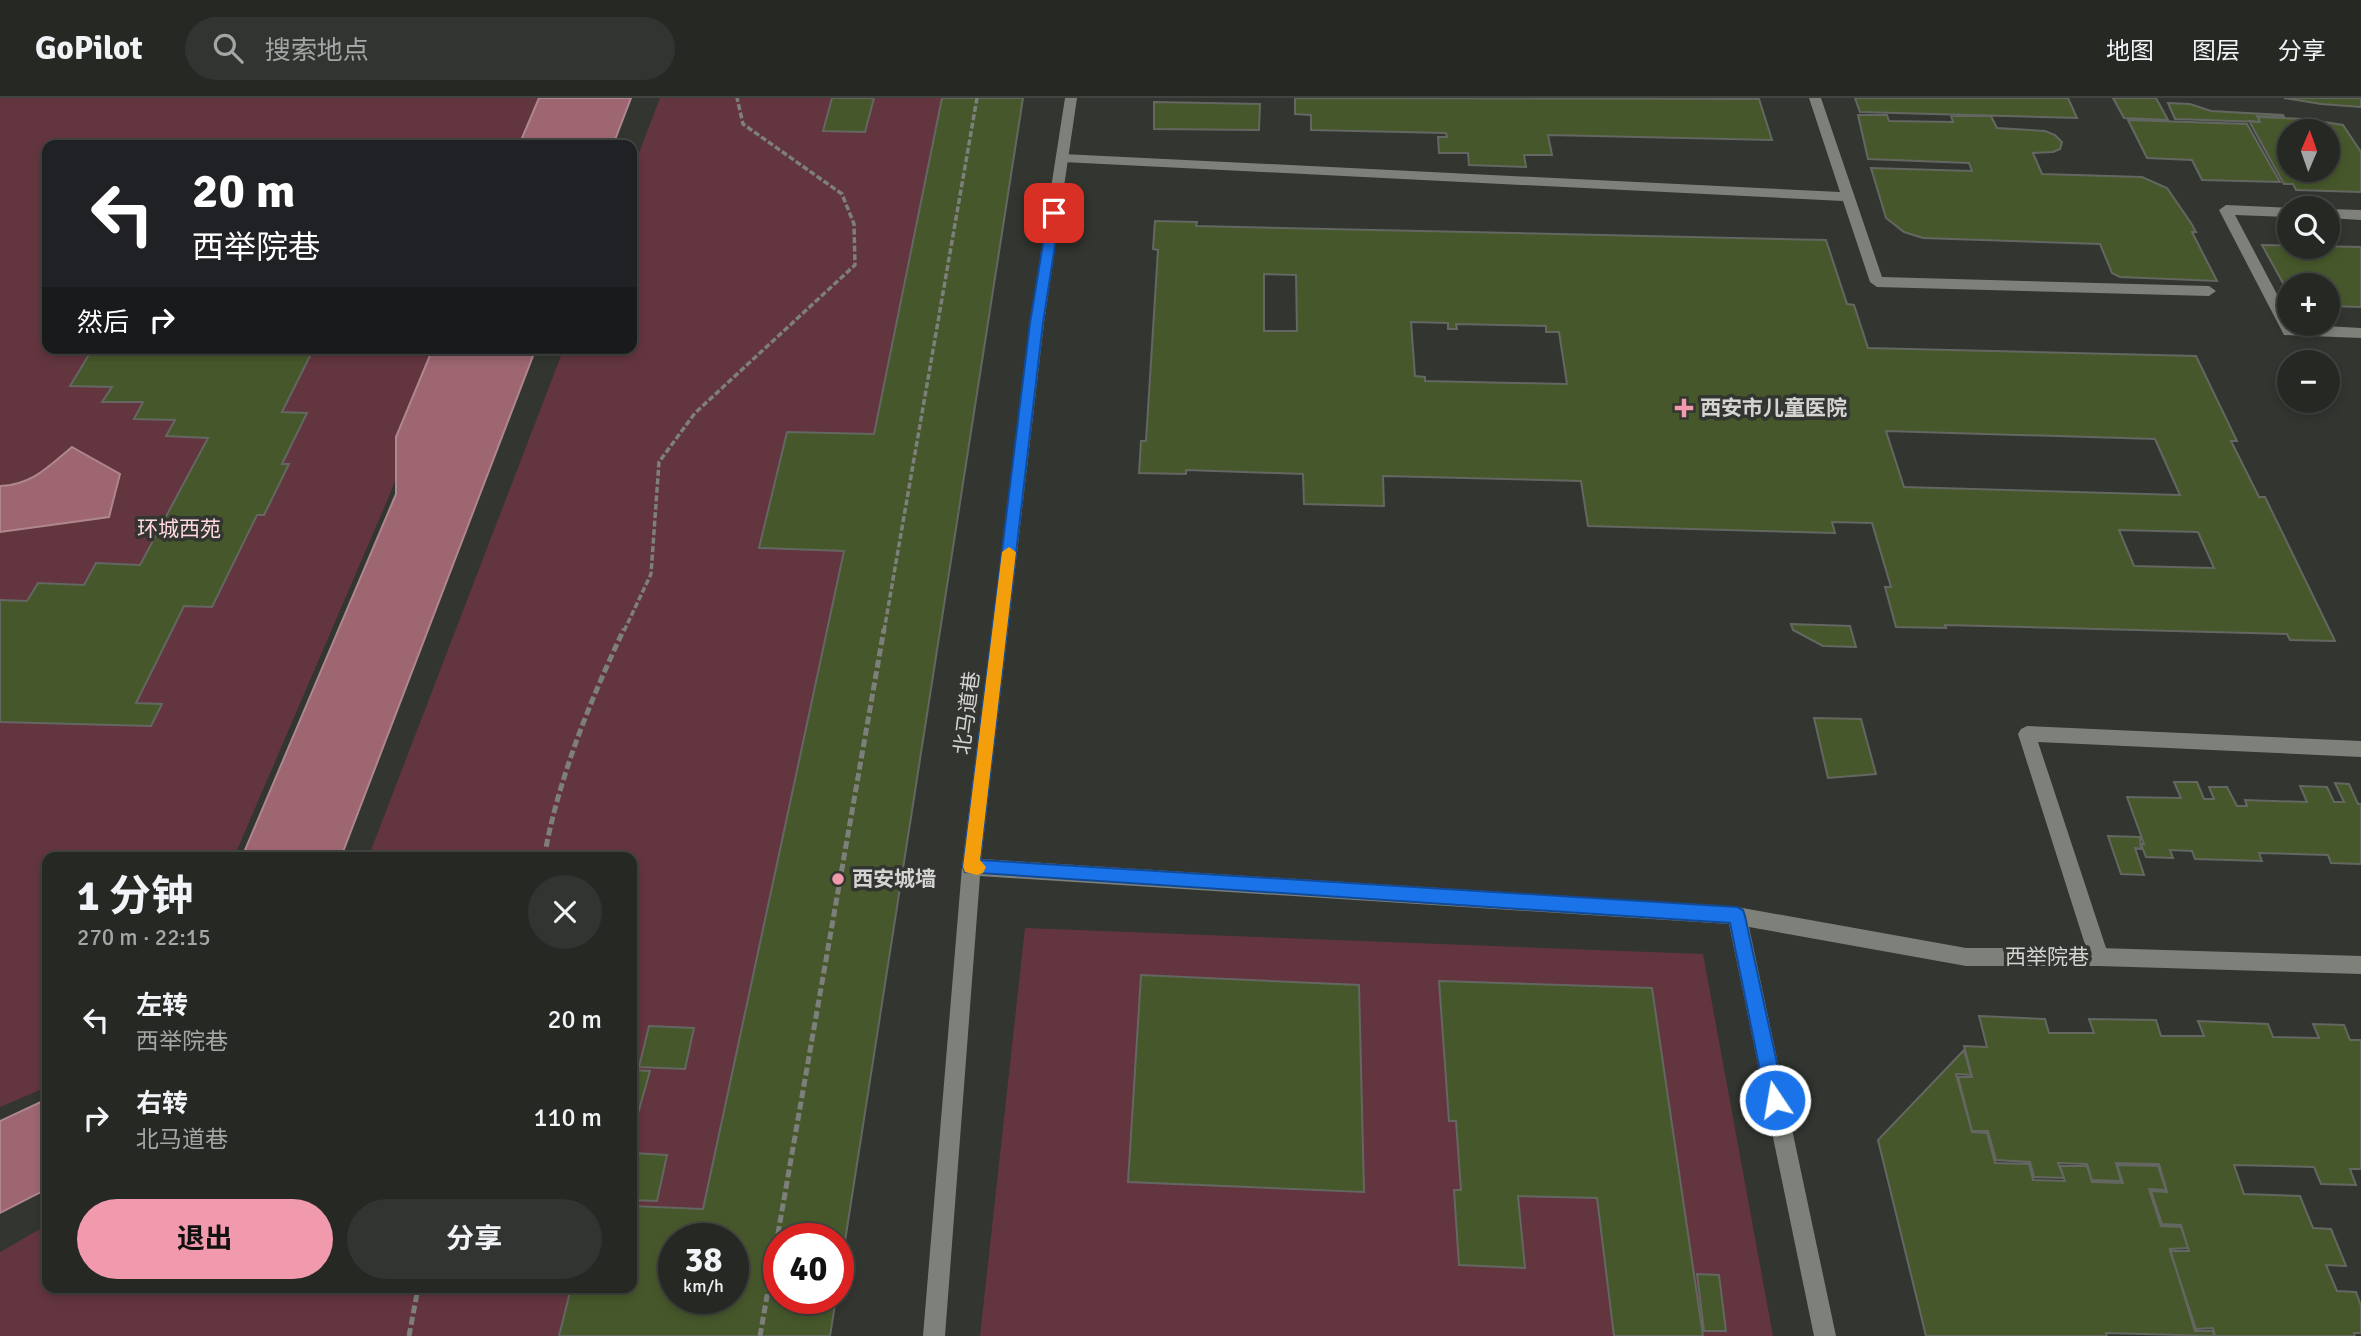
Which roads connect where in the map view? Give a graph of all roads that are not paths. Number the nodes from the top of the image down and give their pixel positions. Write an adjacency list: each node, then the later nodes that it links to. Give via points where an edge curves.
1 (1070, 98): 3 (street, 北马道巷)
2 (1815, 98): 4 (street)
3 (1063, 158): 4 (street); 11 (street, 北马道巷, via 1037,323)
4 (1848, 197): 8 (street, via 1877,282)
5 (2277, 212): 9 (street, via 2225,210 2289,331)
6 (2340, 214): 7 (street)
7 (2361, 215)
8 (2209, 291)
9 (2361, 333)
10 (2361, 749): 13 (street, via 2027,734)
11 (971, 867): 12 (street, 西举院巷); 15 (street, 北马道巷)
12 (1737, 916): 13 (street, 西举院巷, via 1966,957); 16 (street)
13 (2099, 957): 14 (street, 西举院巷)
14 (2361, 965)
15 (934, 1336)
16 (1825, 1336)

